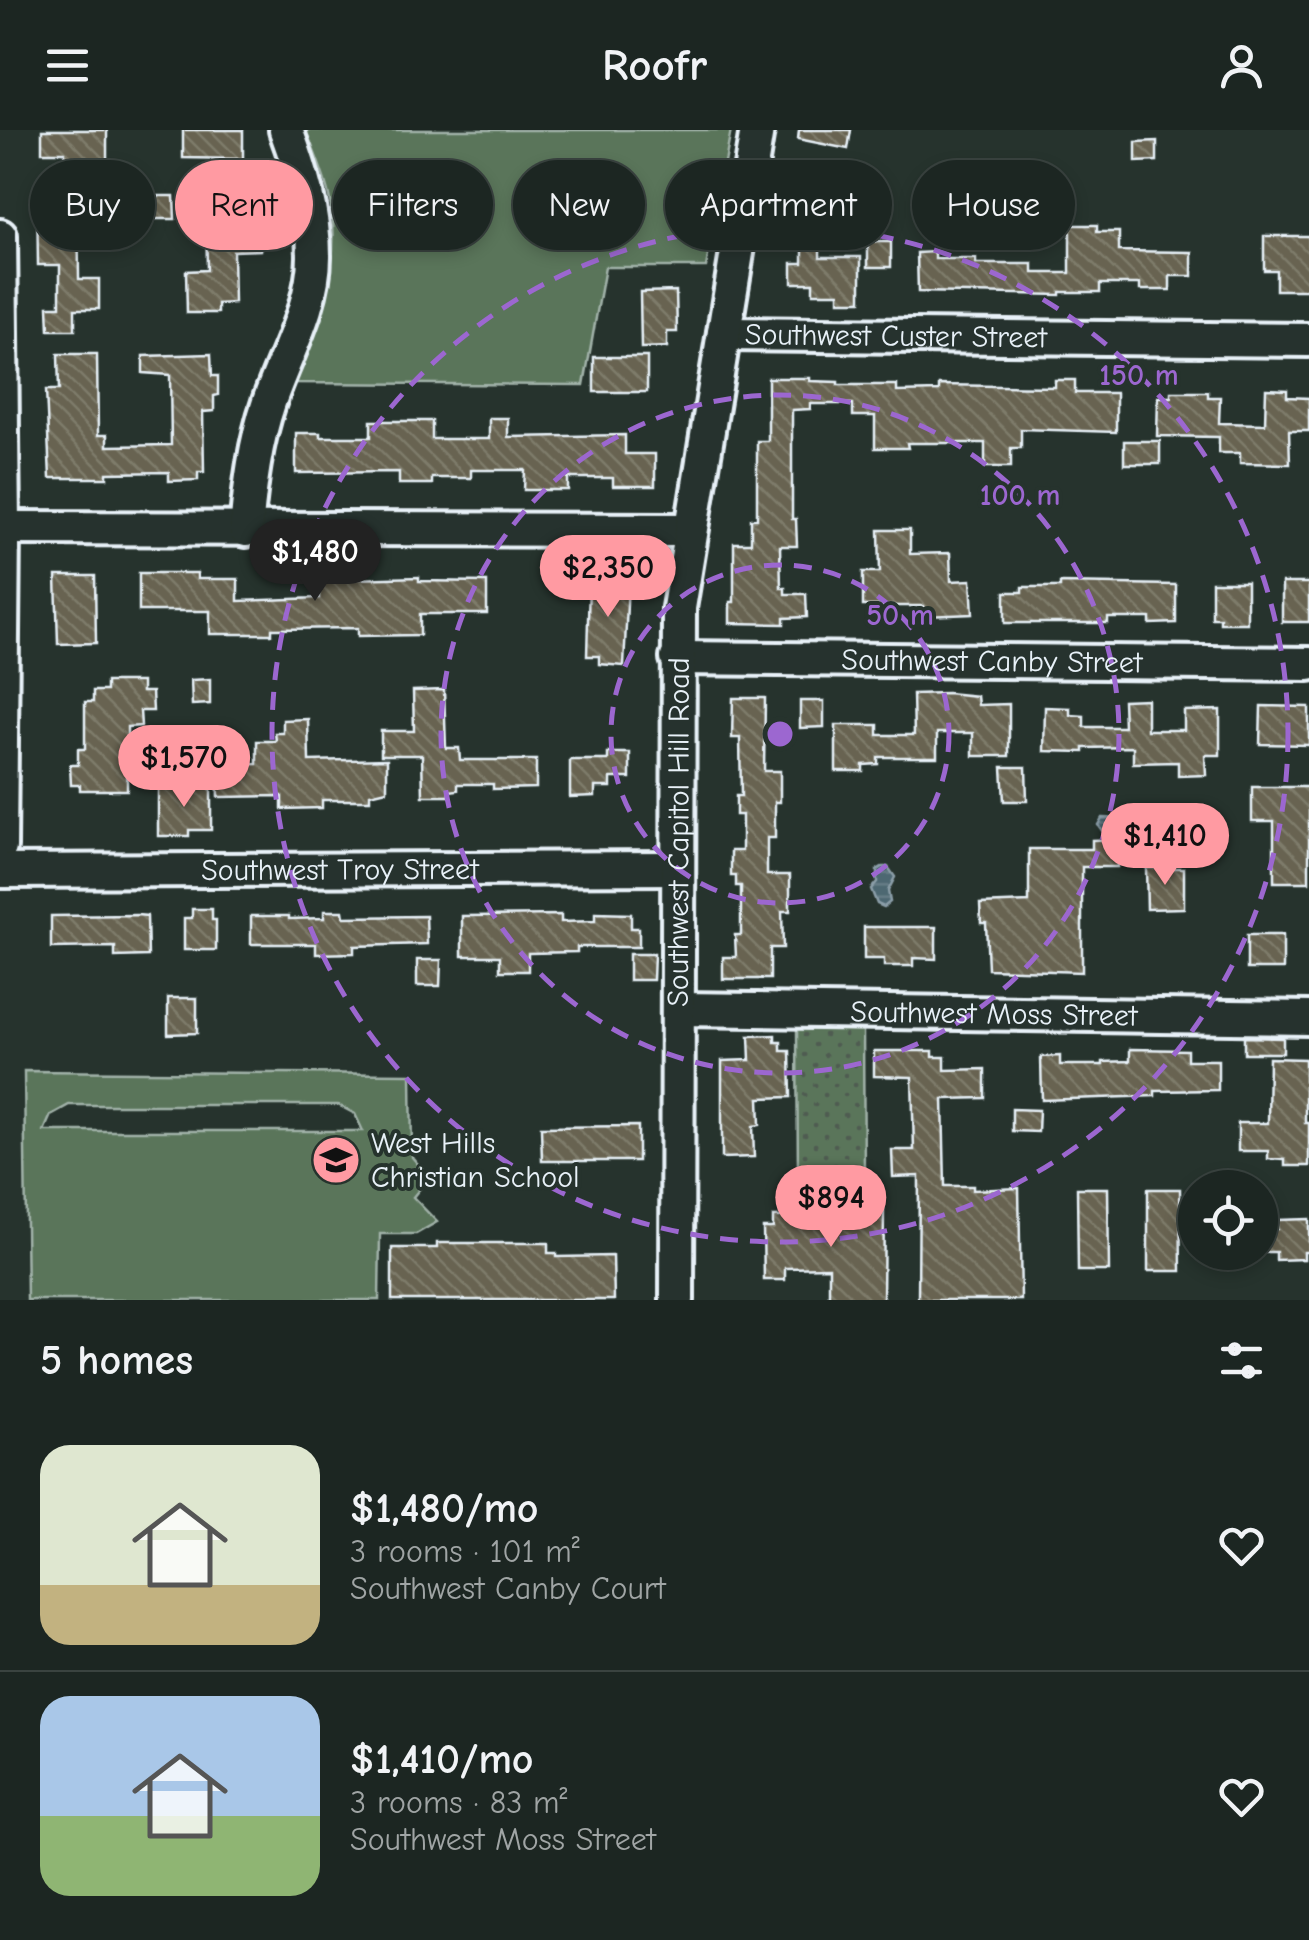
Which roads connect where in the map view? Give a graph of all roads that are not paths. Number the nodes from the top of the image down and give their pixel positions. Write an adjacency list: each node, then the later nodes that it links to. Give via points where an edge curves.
1 (286, 130): 8 (street, via 309,205 313,274 268,405)
2 (758, 130): 5 (street, Southwest Capitol Hill Road)
3 (0, 236): 4 (street)
4 (1, 324): 7 (street)
5 (724, 334): 6 (street, Southwest Custer Street); 9 (street, Southwest Capitol Hill Road)
6 (1309, 340)
7 (3, 528): 8 (street); 12 (street)
8 (246, 530): 9 (street)
9 (689, 530): 10 (street, Southwest Capitol Hill Road)
10 (677, 658): 11 (street, Southwest Canby Street); 13 (street, Southwest Capitol Hill Road)
11 (1309, 664)
12 (0, 846)
13 (678, 868): 14 (street, Southwest Troy Street); 15 (street, Southwest Capitol Hill Road)
14 (0, 871)
15 (679, 1009): 16 (street, Southwest Moss Street); 17 (street, Southwest Capitol Hill Road)
16 (1309, 1018)
17 (677, 1300)

